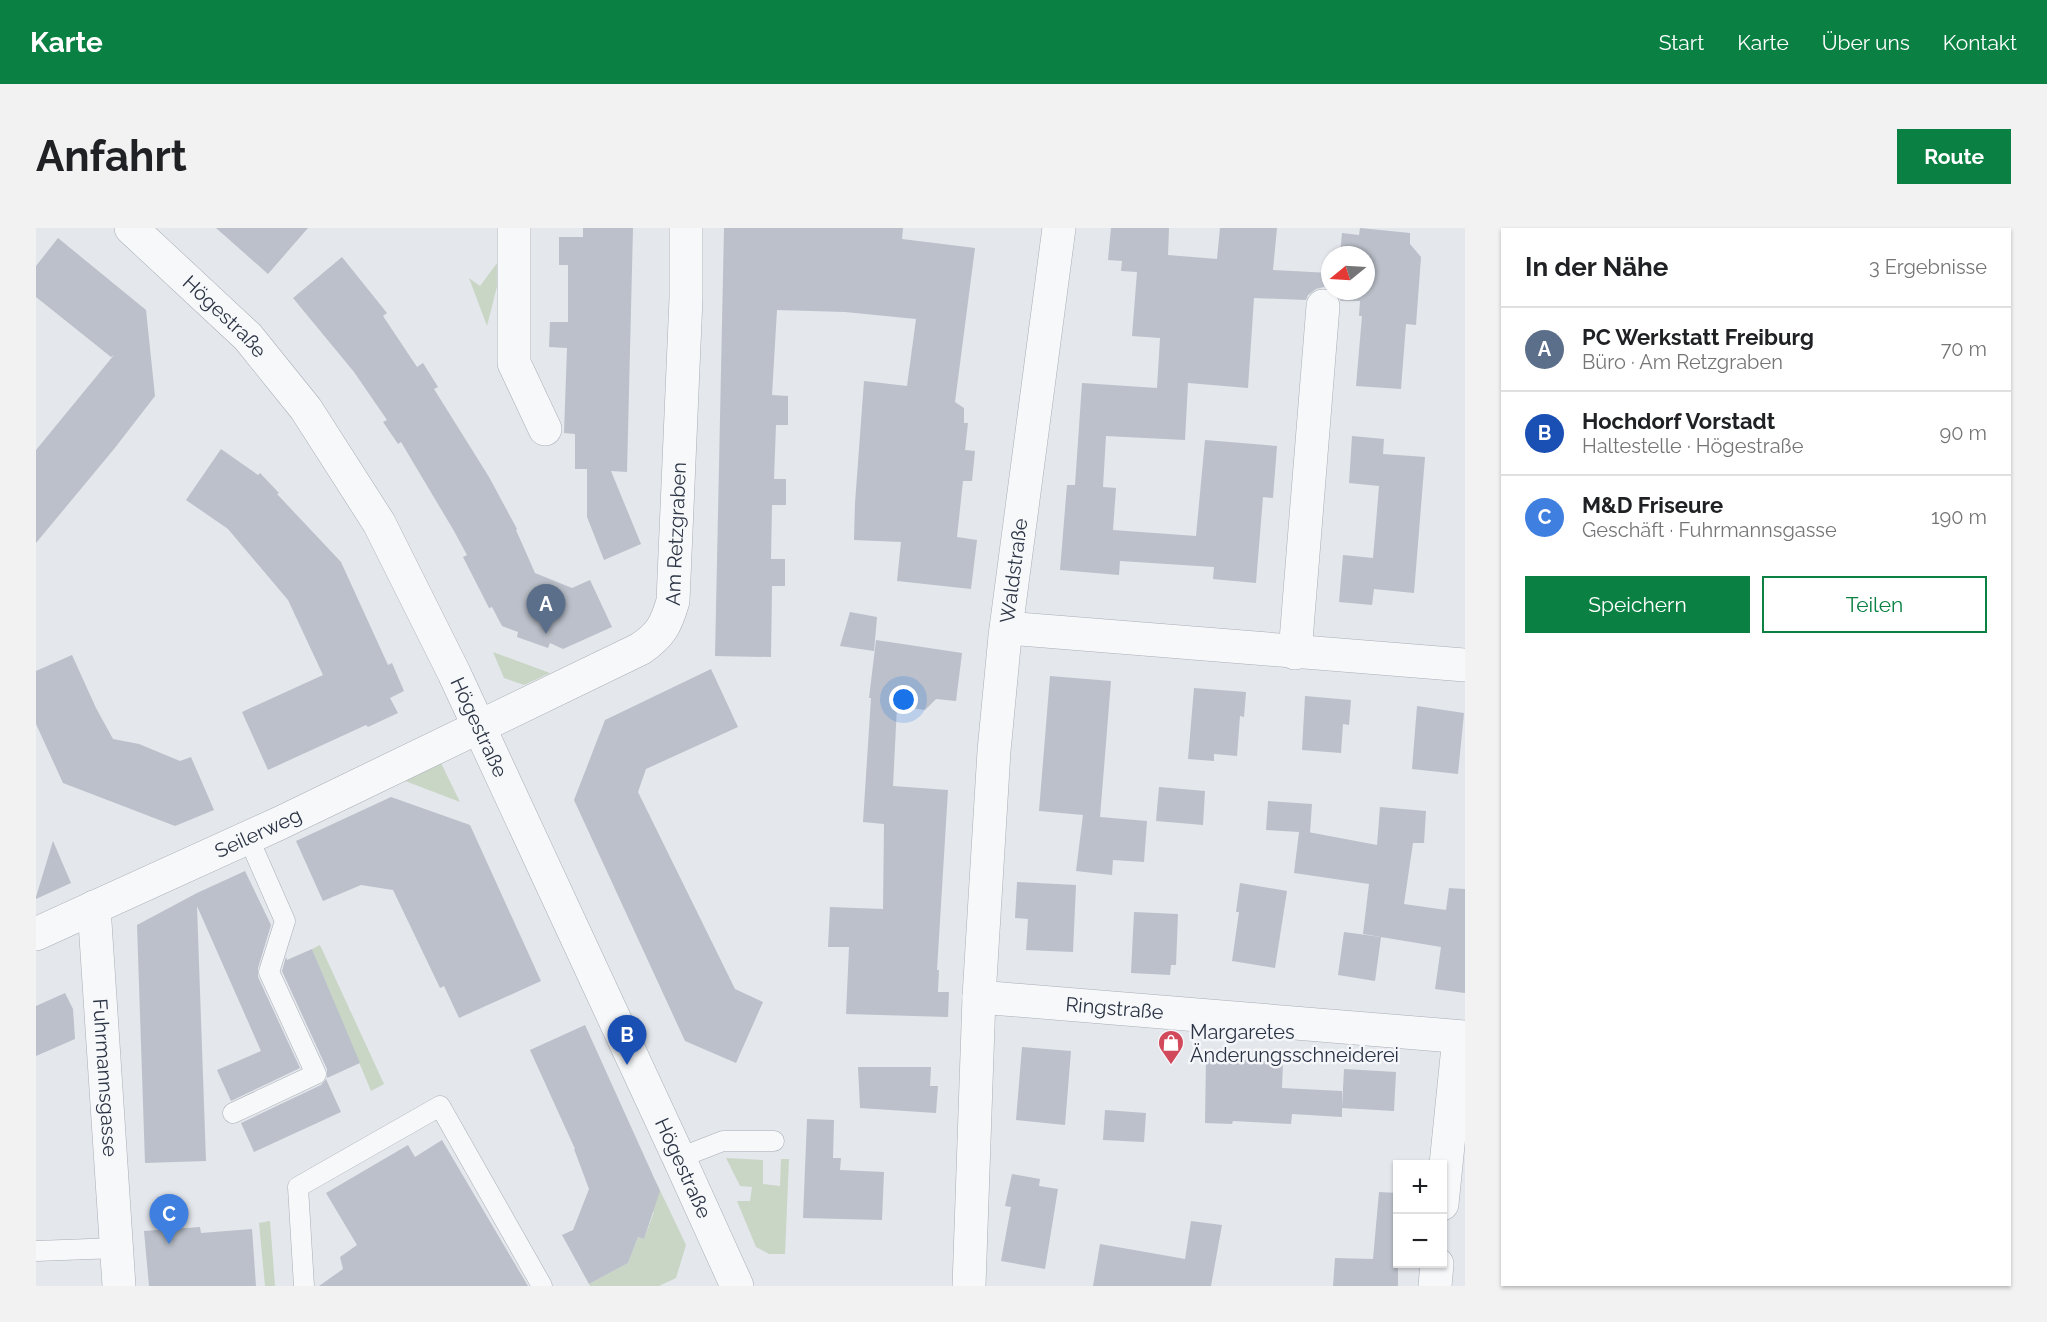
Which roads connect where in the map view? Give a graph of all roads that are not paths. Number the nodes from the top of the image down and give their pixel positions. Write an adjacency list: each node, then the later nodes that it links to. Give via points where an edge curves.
1 (131, 228): 10 (street, Högestraße, via 248,337 306,409 379,523)
2 (514, 228): 6 (street, via 514,363)
3 (686, 228): 10 (street, Am Retzgraben, via 674,601 667,623 655,639 640,649)
4 (1059, 228): 7 (street, Waldstraße)
5 (1323, 306): 8 (street)
6 (545, 429)
7 (1007, 628): 8 (street, Waldstraße); 14 (street, via 994,752)
8 (1295, 653): 9 (street, Waldstraße)
9 (1465, 665)
10 (479, 727): 11 (street, Seilerweg); 18 (street, Högestraße)
11 (248, 837): 12 (street, Seilerweg); 16 (lane, via 285,921 269,972 316,1074)
12 (94, 907): 13 (street, Seilerweg); 20 (street, Fuhrmannsgasse)
13 (36, 934)
14 (979, 998): 15 (street, Ringstraße); 27 (street)
15 (1462, 1037): 19 (street)
16 (233, 1113)
17 (774, 1141): 18 (lane, via 723,1141)
18 (680, 1158): 26 (street, Högestraße)
19 (1447, 1169)
20 (117, 1248): 21 (lane); 23 (street, Fuhrmannsgasse)
21 (36, 1251)
22 (1437, 1268): 28 (street)
23 (119, 1286)
24 (304, 1286): 25 (lane, via 298,1187 440,1106)
25 (542, 1286)
26 (737, 1286)
27 (969, 1286)
28 (1435, 1286)

